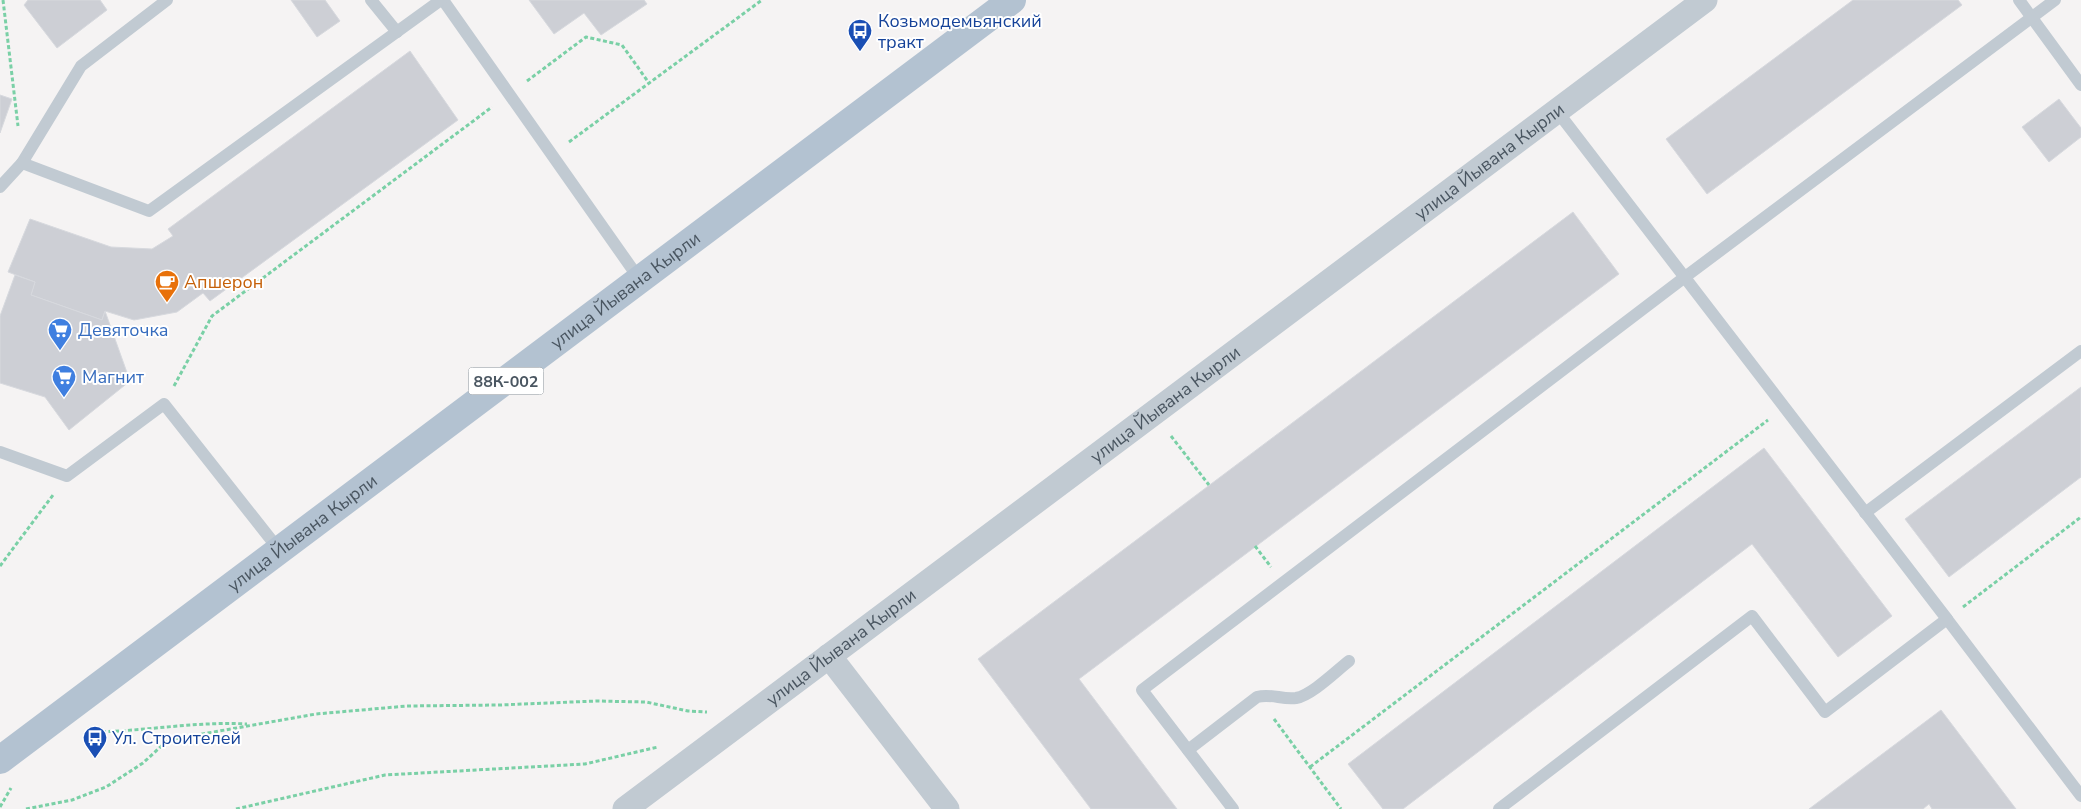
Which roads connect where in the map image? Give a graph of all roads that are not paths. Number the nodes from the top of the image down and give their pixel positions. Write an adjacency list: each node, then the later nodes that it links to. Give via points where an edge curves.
1 (167, 0): 12 (lane, via 81,66)
2 (371, 0): 9 (lane)
3 (442, 0): 9 (lane); 15 (lane)
4 (1012, 0): 15 (main road, улица Йывана Кырли / 88К-002)
5 (1705, 0): 11 (street, улица Йывана Кырли)
6 (2019, 0): 8 (lane)
7 (2055, 0): 8 (lane)
8 (2032, 16): 10 (lane); 14 (lane)
9 (396, 32): 12 (lane, via 150,211)
10 (2081, 85)
11 (1557, 111): 14 (lane); 21 (street, улица Йывана Кырли)
12 (22, 164): 13 (lane)
13 (0, 187)
14 (1685, 278): 18 (lane); 23 (lane, via 1142,690)
15 (640, 280): 19 (main road, улица Йывана Кырли / 88К-002)
16 (2081, 351): 18 (lane)
17 (0, 452): 19 (lane, via 66,476 164,404)
18 (1865, 513): 20 (lane)
19 (280, 551): 24 (main road, улица Йывана Кырли / 88К-002)
20 (1947, 619): 25 (lane); 29 (lane, via 1825,712 1752,616)
21 (829, 656): 26 (street, улица Йывана Кырли); 27 (street)
22 (1349, 661): 23 (lane, via 1304,695 1295,698 1266,694 1257,697)
23 (1188, 750): 28 (lane)
24 (0, 760)
25 (2081, 796)
26 (625, 809)
27 (947, 809)
28 (1233, 809)
29 (1499, 809)

